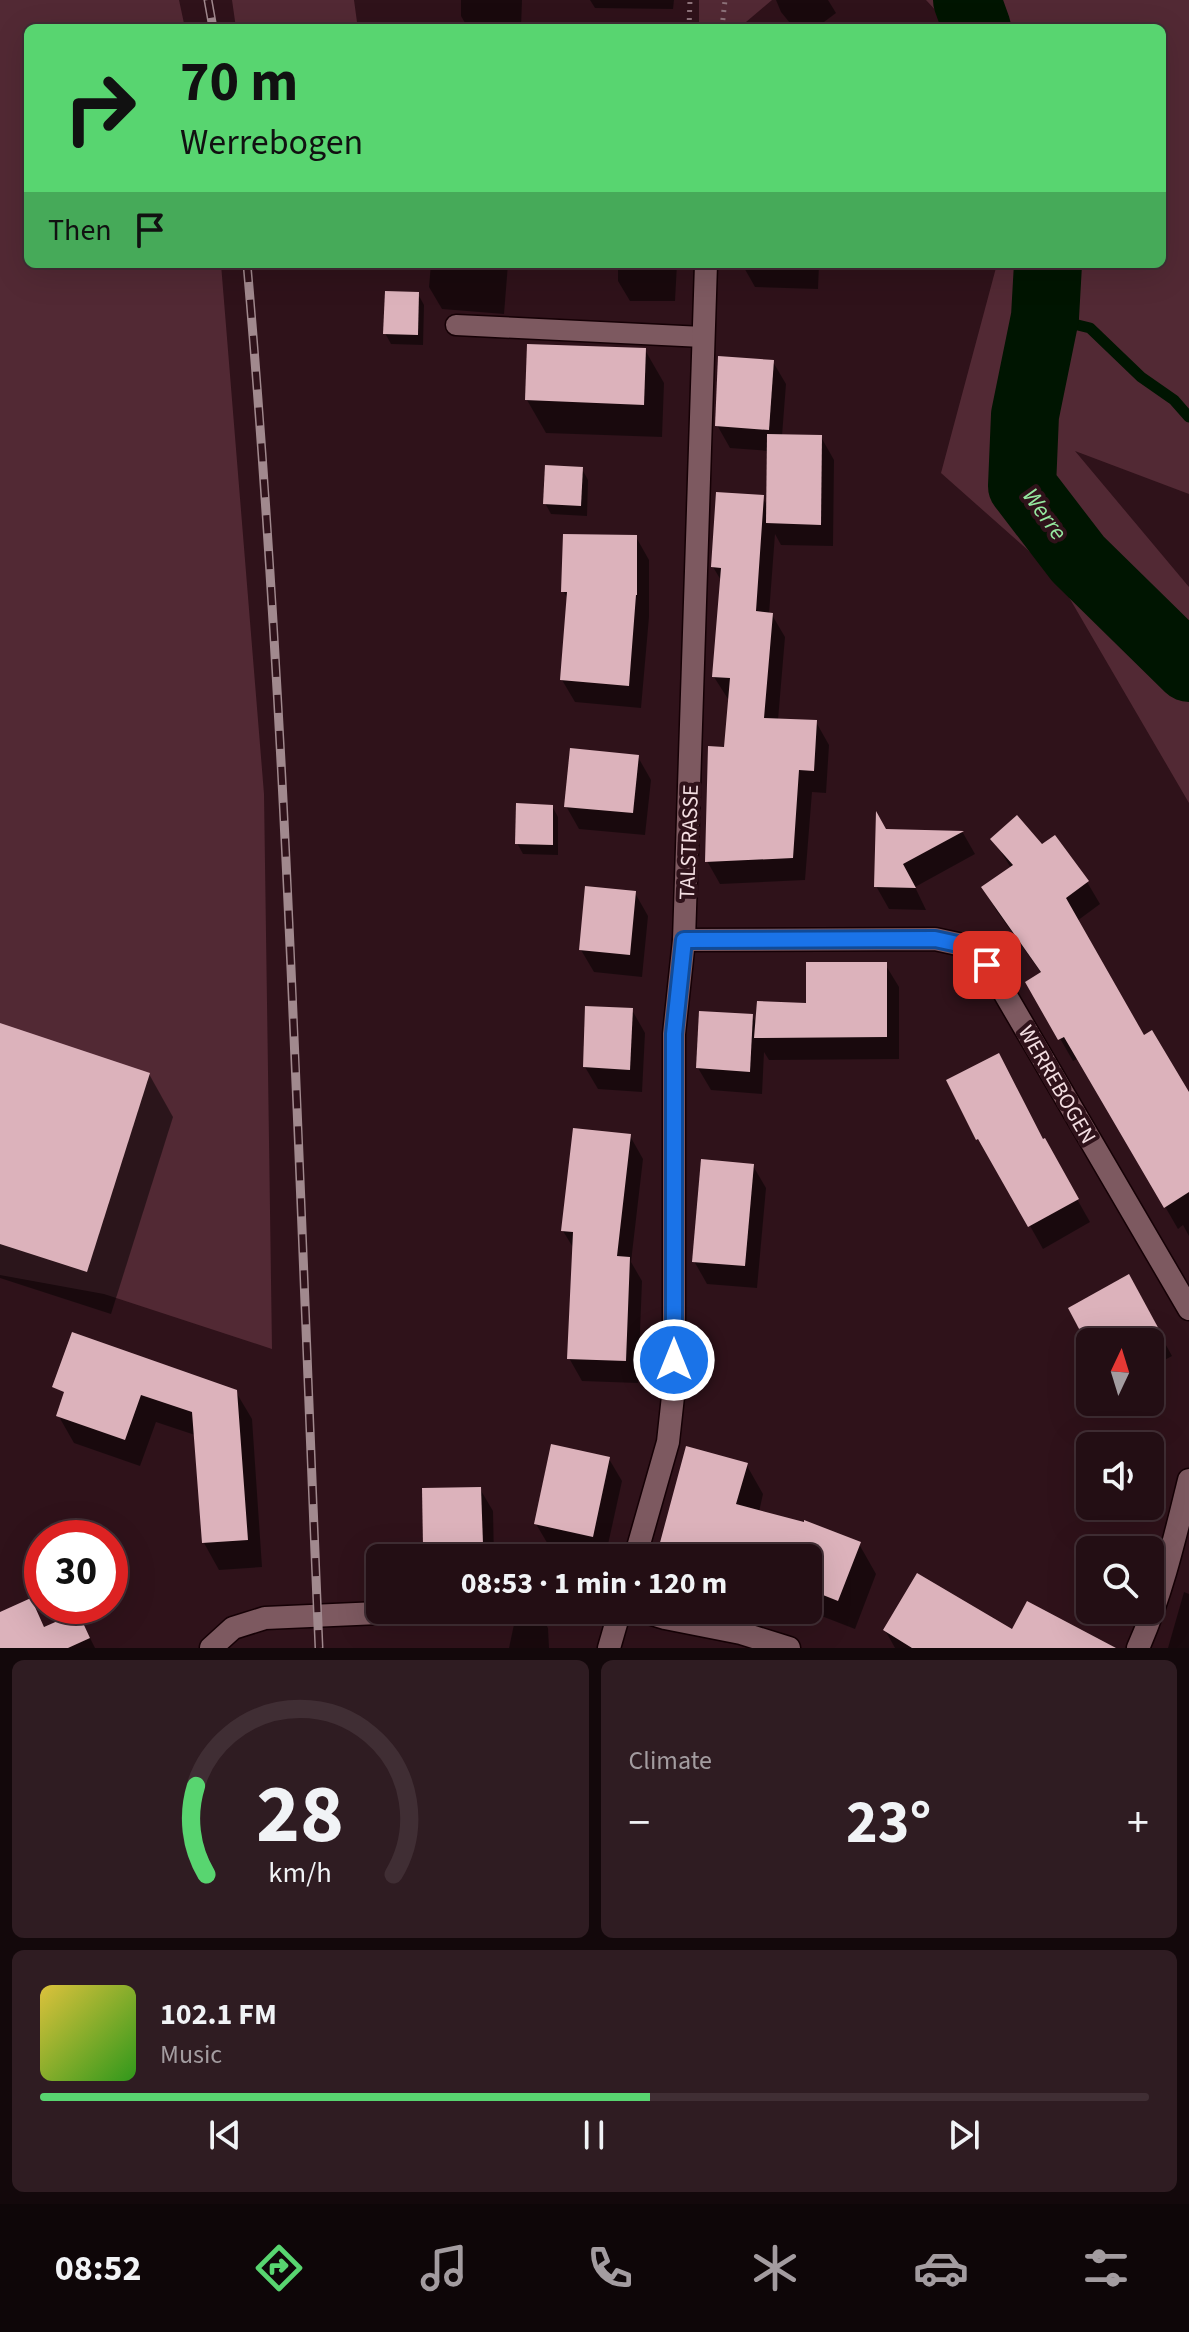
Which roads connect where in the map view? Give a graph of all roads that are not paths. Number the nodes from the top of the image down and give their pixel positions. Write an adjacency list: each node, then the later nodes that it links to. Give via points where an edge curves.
1 (706, 268): 3 (street, TALSTRASSE)
2 (456, 325): 3 (lane)
3 (703, 337): 4 (street, TALSTRASSE)
4 (684, 940): 5 (street, WERREBOGEN, via 935,939 976,948); 7 (street, TALSTRASSE, via 674,1034 674,1387 668,1442)
5 (1189, 1309)
6 (1189, 1480): 14 (street, via 1168,1566)
7 (639, 1544)
8 (366, 1614): 11 (street, via 265,1618 233,1628)
9 (616, 1624): 12 (street)
10 (695, 1624): 13 (street)
11 (211, 1648)
12 (609, 1648)
13 (789, 1648)
14 (1138, 1648)

